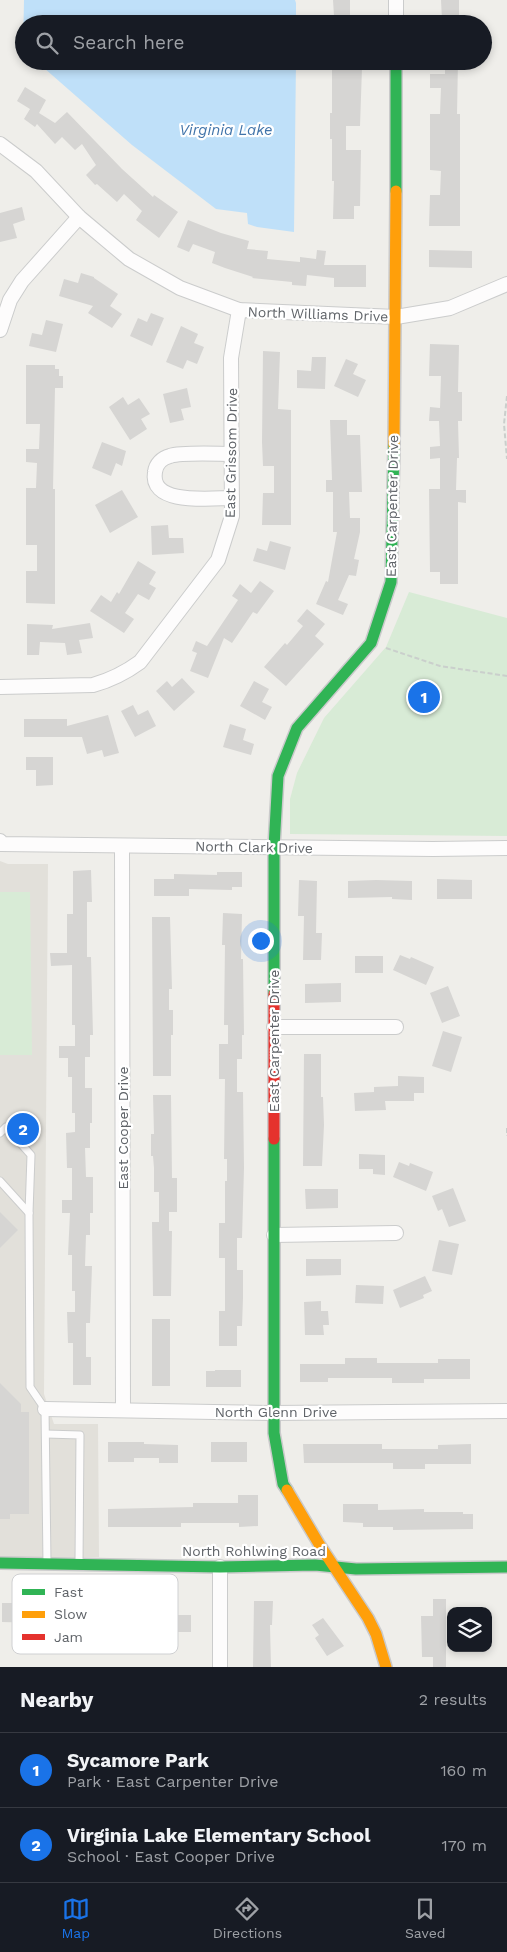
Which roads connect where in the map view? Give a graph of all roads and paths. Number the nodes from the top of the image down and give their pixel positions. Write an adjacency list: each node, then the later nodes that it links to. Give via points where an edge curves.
1 (396, 0): 2 (street)
2 (396, 15)
3 (396, 70): 8 (street, East Carpenter Drive)
4 (0, 144): 5 (street, North Williams Drive, via 36,171)
5 (79, 217): 7 (street, North Williams Drive, via 129,259 180,288); 9 (street, via 22,281 10,300)
6 (507, 284): 8 (street, North Williams Drive, via 450,308)
7 (239, 310): 8 (street, North Williams Drive); 11 (street, East Grissom Drive, via 232,358)
8 (396, 317): 14 (street, East Carpenter Drive, via 391,582)
9 (0, 330)
10 (507, 396): 12 (path, via 504,424)
11 (232, 454): 13 (street, East Grissom Drive); 13 (street, via 171,455 160,460 155,480 159,490 172,497)
12 (507, 459)
13 (232, 498): 16 (street, East Grissom Drive, via 232,516 218,560 140,662 117,677 93,684)
14 (371, 643): 15 (path, via 440,666); 19 (street, East Carpenter Drive, via 298,728 278,776)
15 (507, 676)
16 (0, 687)
17 (0, 843): 18 (street, North Clark Drive)
18 (122, 846): 19 (street, North Clark Drive); 31 (street, East Cooper Drive)
19 (274, 847): 20 (street, North Clark Drive); 21 (street, East Carpenter Drive)
20 (507, 848)
21 (274, 1027): 22 (street); 29 (street, East Carpenter Drive)
22 (396, 1027)
23 (507, 1128): 25 (path)
24 (0, 1133): 27 (lane, via 6,1127 31,1155)
25 (507, 1136)
26 (0, 1181): 27 (lane)
27 (29, 1213): 30 (lane, via 30,1387)
28 (396, 1233): 29 (street)
29 (274, 1235): 33 (street, East Carpenter Drive)
30 (45, 1409): 31 (street, North Glenn Drive); 34 (lane)
31 (123, 1410): 33 (street, North Glenn Drive)
32 (507, 1411): 33 (street, North Glenn Drive)
33 (273, 1413): 38 (street, East Carpenter Drive, via 283,1484)
34 (46, 1434): 36 (lane); 37 (lane, via 80,1435)
35 (0, 1563): 36 (street, North Rohlwing Road)
36 (47, 1563): 37 (street, North Rohlwing Road)
37 (79, 1564): 39 (street, North Rohlwing Road)
38 (334, 1566): 39 (street, North Rohlwing Road); 40 (street, North Rohlwing Road); 42 (street, East Carpenter Drive, via 368,1618)
39 (220, 1567): 41 (street)
40 (507, 1567)
41 (220, 1667)
42 (386, 1667)

